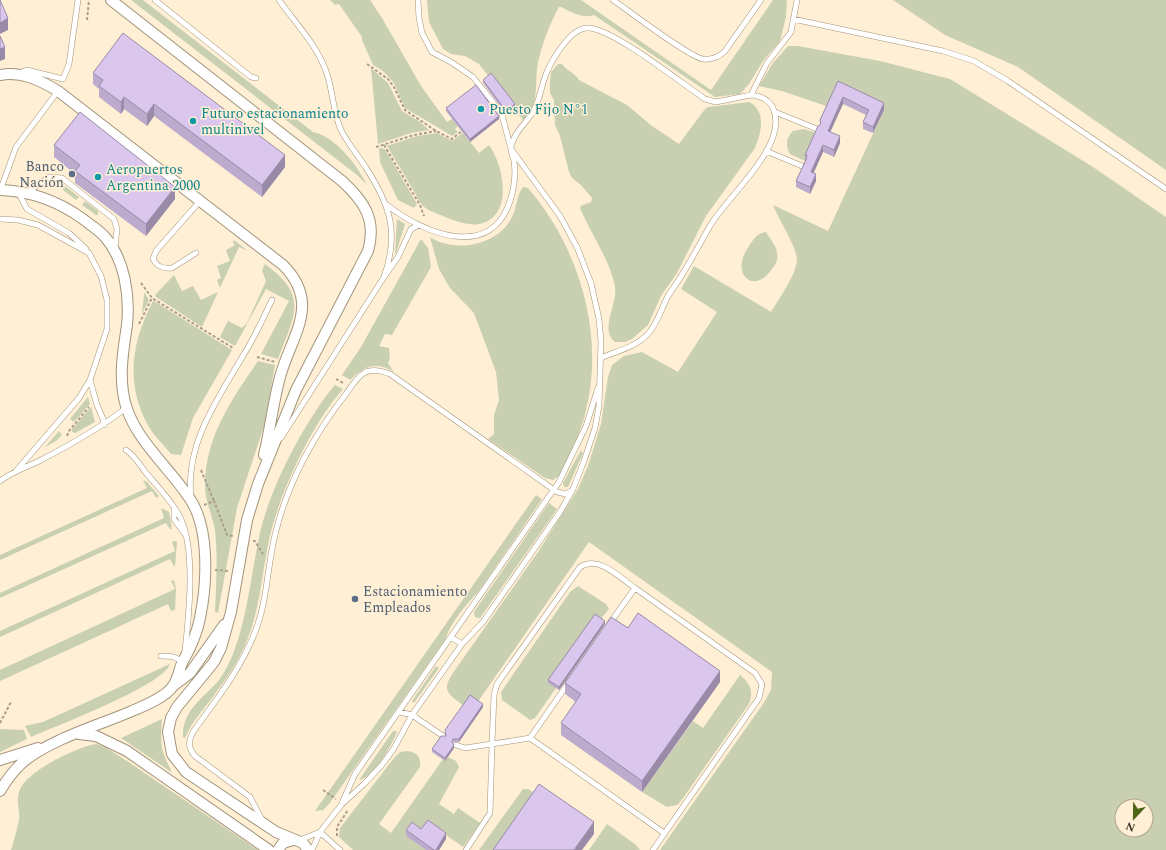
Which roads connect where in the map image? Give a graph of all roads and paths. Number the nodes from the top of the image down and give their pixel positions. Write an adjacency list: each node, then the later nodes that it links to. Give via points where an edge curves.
1 (78, 0): 13 (lane, via 69,64 63,79 27,70)
2 (89, 0): 11 (path)
3 (111, 0): 56 (street, via 342,181 358,197 370,219 372,229 368,251 296,390)
4 (154, 0): 15 (lane)
5 (280, 0): 31 (lane, via 315,49 327,74 337,121 343,135)
6 (418, 0): 24 (lane, via 422,33 432,52 473,77 502,115)
7 (613, 0): 8 (lane, via 694,56 711,59 725,51)
8 (761, 0)
9 (797, 0): 10 (lane)
10 (793, 19): 17 (lane, via 788,36 767,63); 27 (lane, via 942,51 974,62 1008,81)
11 (87, 20)
12 (367, 64): 20 (path, via 388,79 405,110)
13 (16, 74): 14 (street); 16 (street, via 40,81)
14 (0, 75)
15 (256, 78)
16 (58, 91): 28 (lane, via 16,147); 30 (street)
17 (751, 95): 18 (lane, via 771,103); 24 (lane, via 711,102 613,36 589,28 580,29 573,34 553,61 546,74 536,107 519,128)
18 (775, 112): 19 (lane); 25 (lane, via 776,124)
19 (817, 129)
20 (436, 130): 21 (path, via 452,138); 22 (path)
21 (462, 131)
22 (384, 145): 23 (path); 32 (path)
23 (376, 147)
24 (511, 149): 34 (lane, via 515,173 512,196 504,215 491,230 454,238); 45 (lane, via 560,216 577,247 591,283 599,319)
25 (766, 151): 26 (lane); 45 (lane, via 752,173 726,202 711,224 668,295 648,334 639,342)
26 (802, 166)
27 (1166, 189)
28 (0, 190): 29 (street)
29 (23, 192): 35 (lane, via 27,209 69,233); 37 (street, via 48,199 73,212 101,233); 37 (lane, via 49,177 62,178 114,219)
30 (200, 201): 36 (lane, via 156,251 153,259 162,268 172,268); 60 (street, via 283,265 296,280 302,299 301,322 280,377)
31 (387, 205): 34 (lane); 38 (lane, via 392,234)
32 (424, 216)
33 (0, 219): 35 (lane, via 38,225)
34 (420, 225): 38 (lane, via 411,229 398,257)
35 (89, 253): 49 (lane, via 101,276 107,300 107,329)
36 (196, 253)
37 (116, 254): 52 (street, via 127,290 127,323 121,378)
38 (384, 277): 56 (lane)
39 (141, 283): 40 (path)
40 (152, 298): 42 (path); 43 (path)
41 (272, 300): 64 (lane, via 202,430 190,473)
42 (139, 324)
43 (234, 348)
44 (257, 357): 46 (path)
45 (601, 358): 48 (lane)
46 (276, 362)
47 (336, 379): 50 (path)
48 (600, 379): 61 (lane, via 595,428); 62 (lane, via 584,432)
49 (90, 380): 53 (lane); 57 (lane, via 61,420)
50 (349, 386): 62 (lane, via 368,371 390,374); 66 (lane, via 294,479 282,511)
51 (91, 405): 54 (path, via 69,431)
52 (126, 408): 53 (lane); 64 (street, via 142,438 172,473)
53 (104, 425): 54 (lane)
54 (67, 446): 57 (lane)
55 (126, 450): 75 (lane, via 157,485 179,516 185,534 188,554 189,615)
56 (271, 453): 60 (street)
57 (16, 470): 59 (lane)
58 (201, 470): 63 (path)
59 (0, 481)
60 (258, 484): 65 (street)
61 (573, 489): 62 (lane, via 566,494); 73 (lane, via 484,622)
62 (554, 490): 72 (lane)
63 (214, 501): 64 (path); 65 (path, via 227,536)
64 (193, 504): 75 (street, via 202,529 203,590 200,618)
65 (243, 538): 66 (path, via 255,541 262,554); 68 (street)
66 (270, 558): 91 (lane, via 260,618 250,643 231,679 193,732 189,745 195,756 250,797)
67 (212, 572): 68 (path)
68 (238, 572): 70 (street)
69 (635, 588): 71 (lane); 86 (lane, via 601,564 587,562 580,566 497,684 494,695); 93 (lane, via 755,673 762,684 759,698)
70 (229, 617): 77 (street, via 190,673); 91 (street, via 221,648 214,662 174,712 169,727 169,742 175,760 186,772)
71 (607, 627)
72 (452, 638): 73 (lane); 79 (lane)
73 (462, 644): 80 (lane)
74 (161, 656): 75 (lane, via 173,656)
75 (183, 662): 77 (street)
76 (571, 679): 84 (lane)
77 (173, 686): 82 (street, via 149,704)
78 (11, 702): 81 (path)
79 (400, 712): 80 (lane); 90 (lane, via 355,774)
80 (412, 715): 83 (lane); 90 (lane, via 381,766)
81 (0, 723)
82 (77, 734): 85 (street); 95 (street, via 96,736 127,751)
83 (443, 736)
84 (530, 738): 86 (lane); 93 (lane)
85 (64, 739): 88 (street); 89 (street, via 23,761)
86 (492, 744): 87 (lane, via 465,748); 100 (lane, via 490,813)
87 (456, 745)
88 (0, 760)
89 (0, 791)
90 (342, 804): 92 (lane)
91 (267, 826): 94 (street)
92 (320, 832): 94 (lane); 98 (lane); 99 (lane)
93 (664, 833): 101 (lane)
94 (296, 840): 96 (street, via 284,843); 97 (street, via 303,843)
95 (270, 850)
96 (278, 850)
97 (308, 850)
98 (312, 850)
99 (340, 850)
100 (466, 850)
101 (653, 850)

